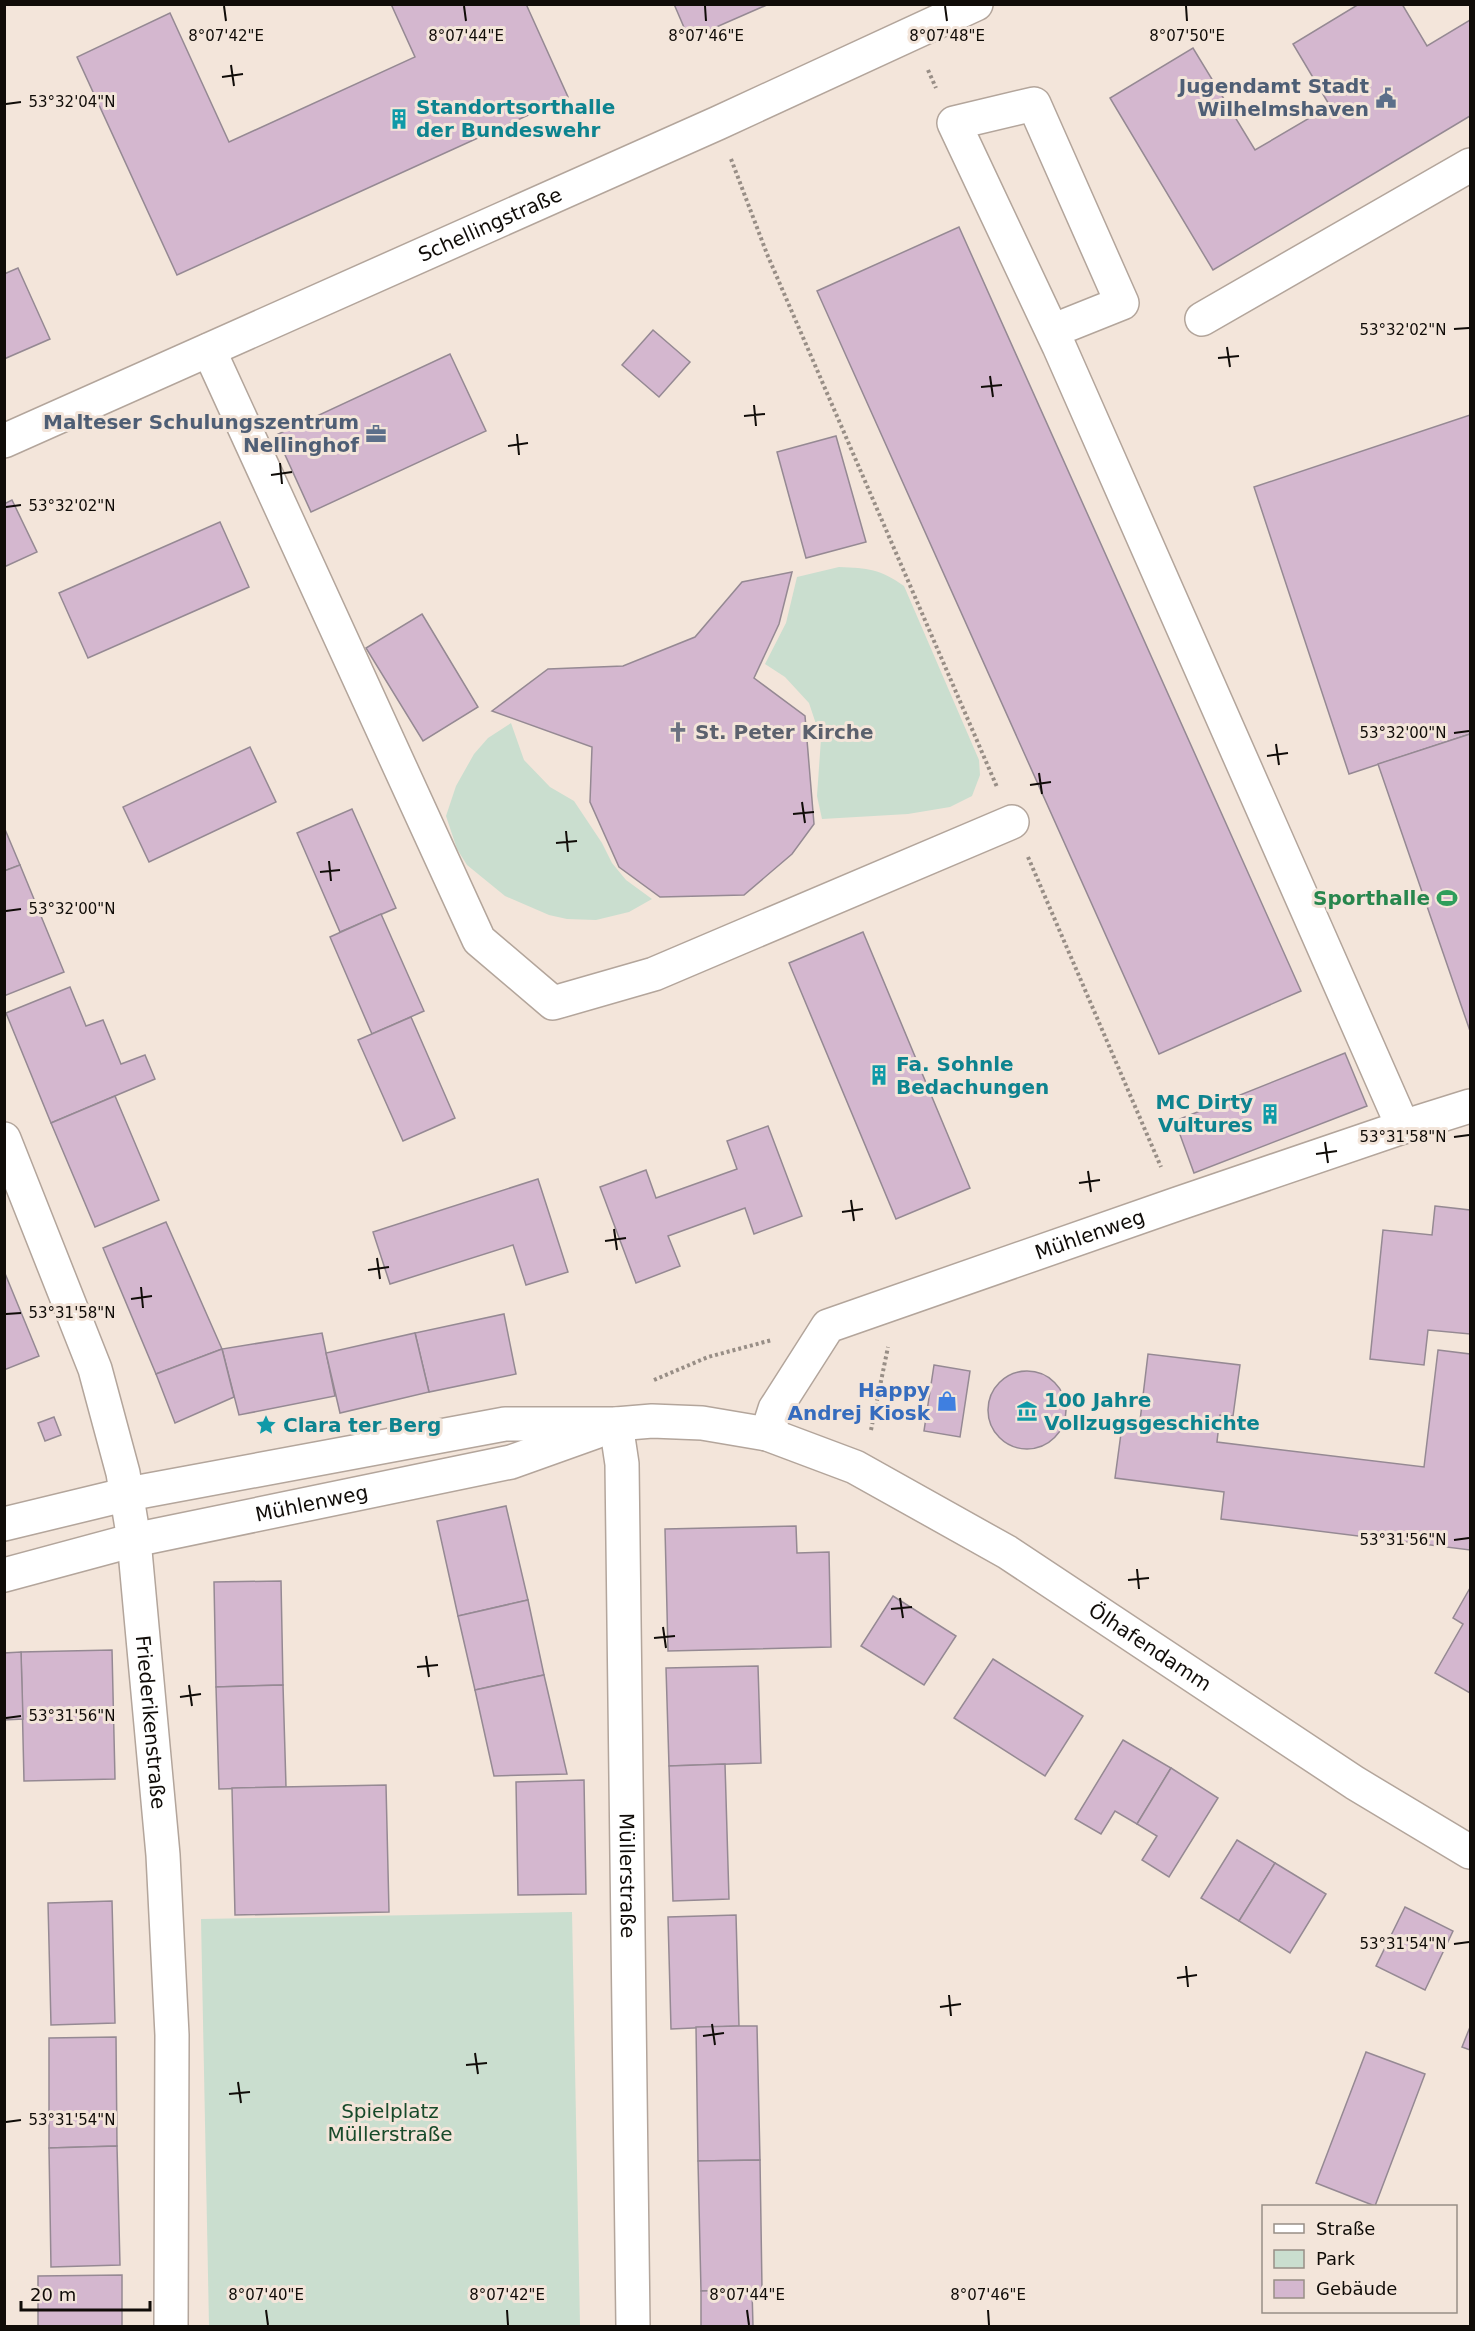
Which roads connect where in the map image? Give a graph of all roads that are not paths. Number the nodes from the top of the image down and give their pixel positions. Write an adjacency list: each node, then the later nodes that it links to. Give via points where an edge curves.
1 (972, 5): 5 (street, Schellingstraße)
2 (1470, 165): 3 (street)
3 (1202, 319)
4 (1059, 346): 4 (street, via 1052,331 1122,303 1034,104 954,123); 9 (street)
5 (209, 350): 6 (street, Schellingstraße); 7 (street, via 478,940 553,1003 654,974)
6 (4, 441)
7 (1012, 822)
8 (1470, 1106): 9 (street, Mühlenweg)
9 (1403, 1127): 12 (street, Mühlenweg, via 828,1326 775,1409)
10 (4, 1139): 14 (street, Friederikenstraße, via 95,1369)
11 (616, 1425): 12 (street, Mühlenweg, via 652,1421 702,1423); 14 (street, Mühlenweg, via 505,1424); 16 (street, Mühlenweg, via 511,1462); 20 (street, Müllerstraße, via 622,1464)
12 (767, 1434): 13 (street, Mühlenweg)
13 (823, 1454): 18 (street, Ölhafendamm, via 855,1467 1007,1552 1355,1783)
14 (128, 1494): 15 (street, Mühlenweg); 16 (street, Friederikenstraße)
15 (4, 1524)
16 (134, 1540): 17 (street, Mühlenweg); 19 (street, Friederikenstraße, via 163,1855 172,2035)
17 (4, 1575)
18 (1470, 1852)
19 (171, 2326)
20 (633, 2326)

